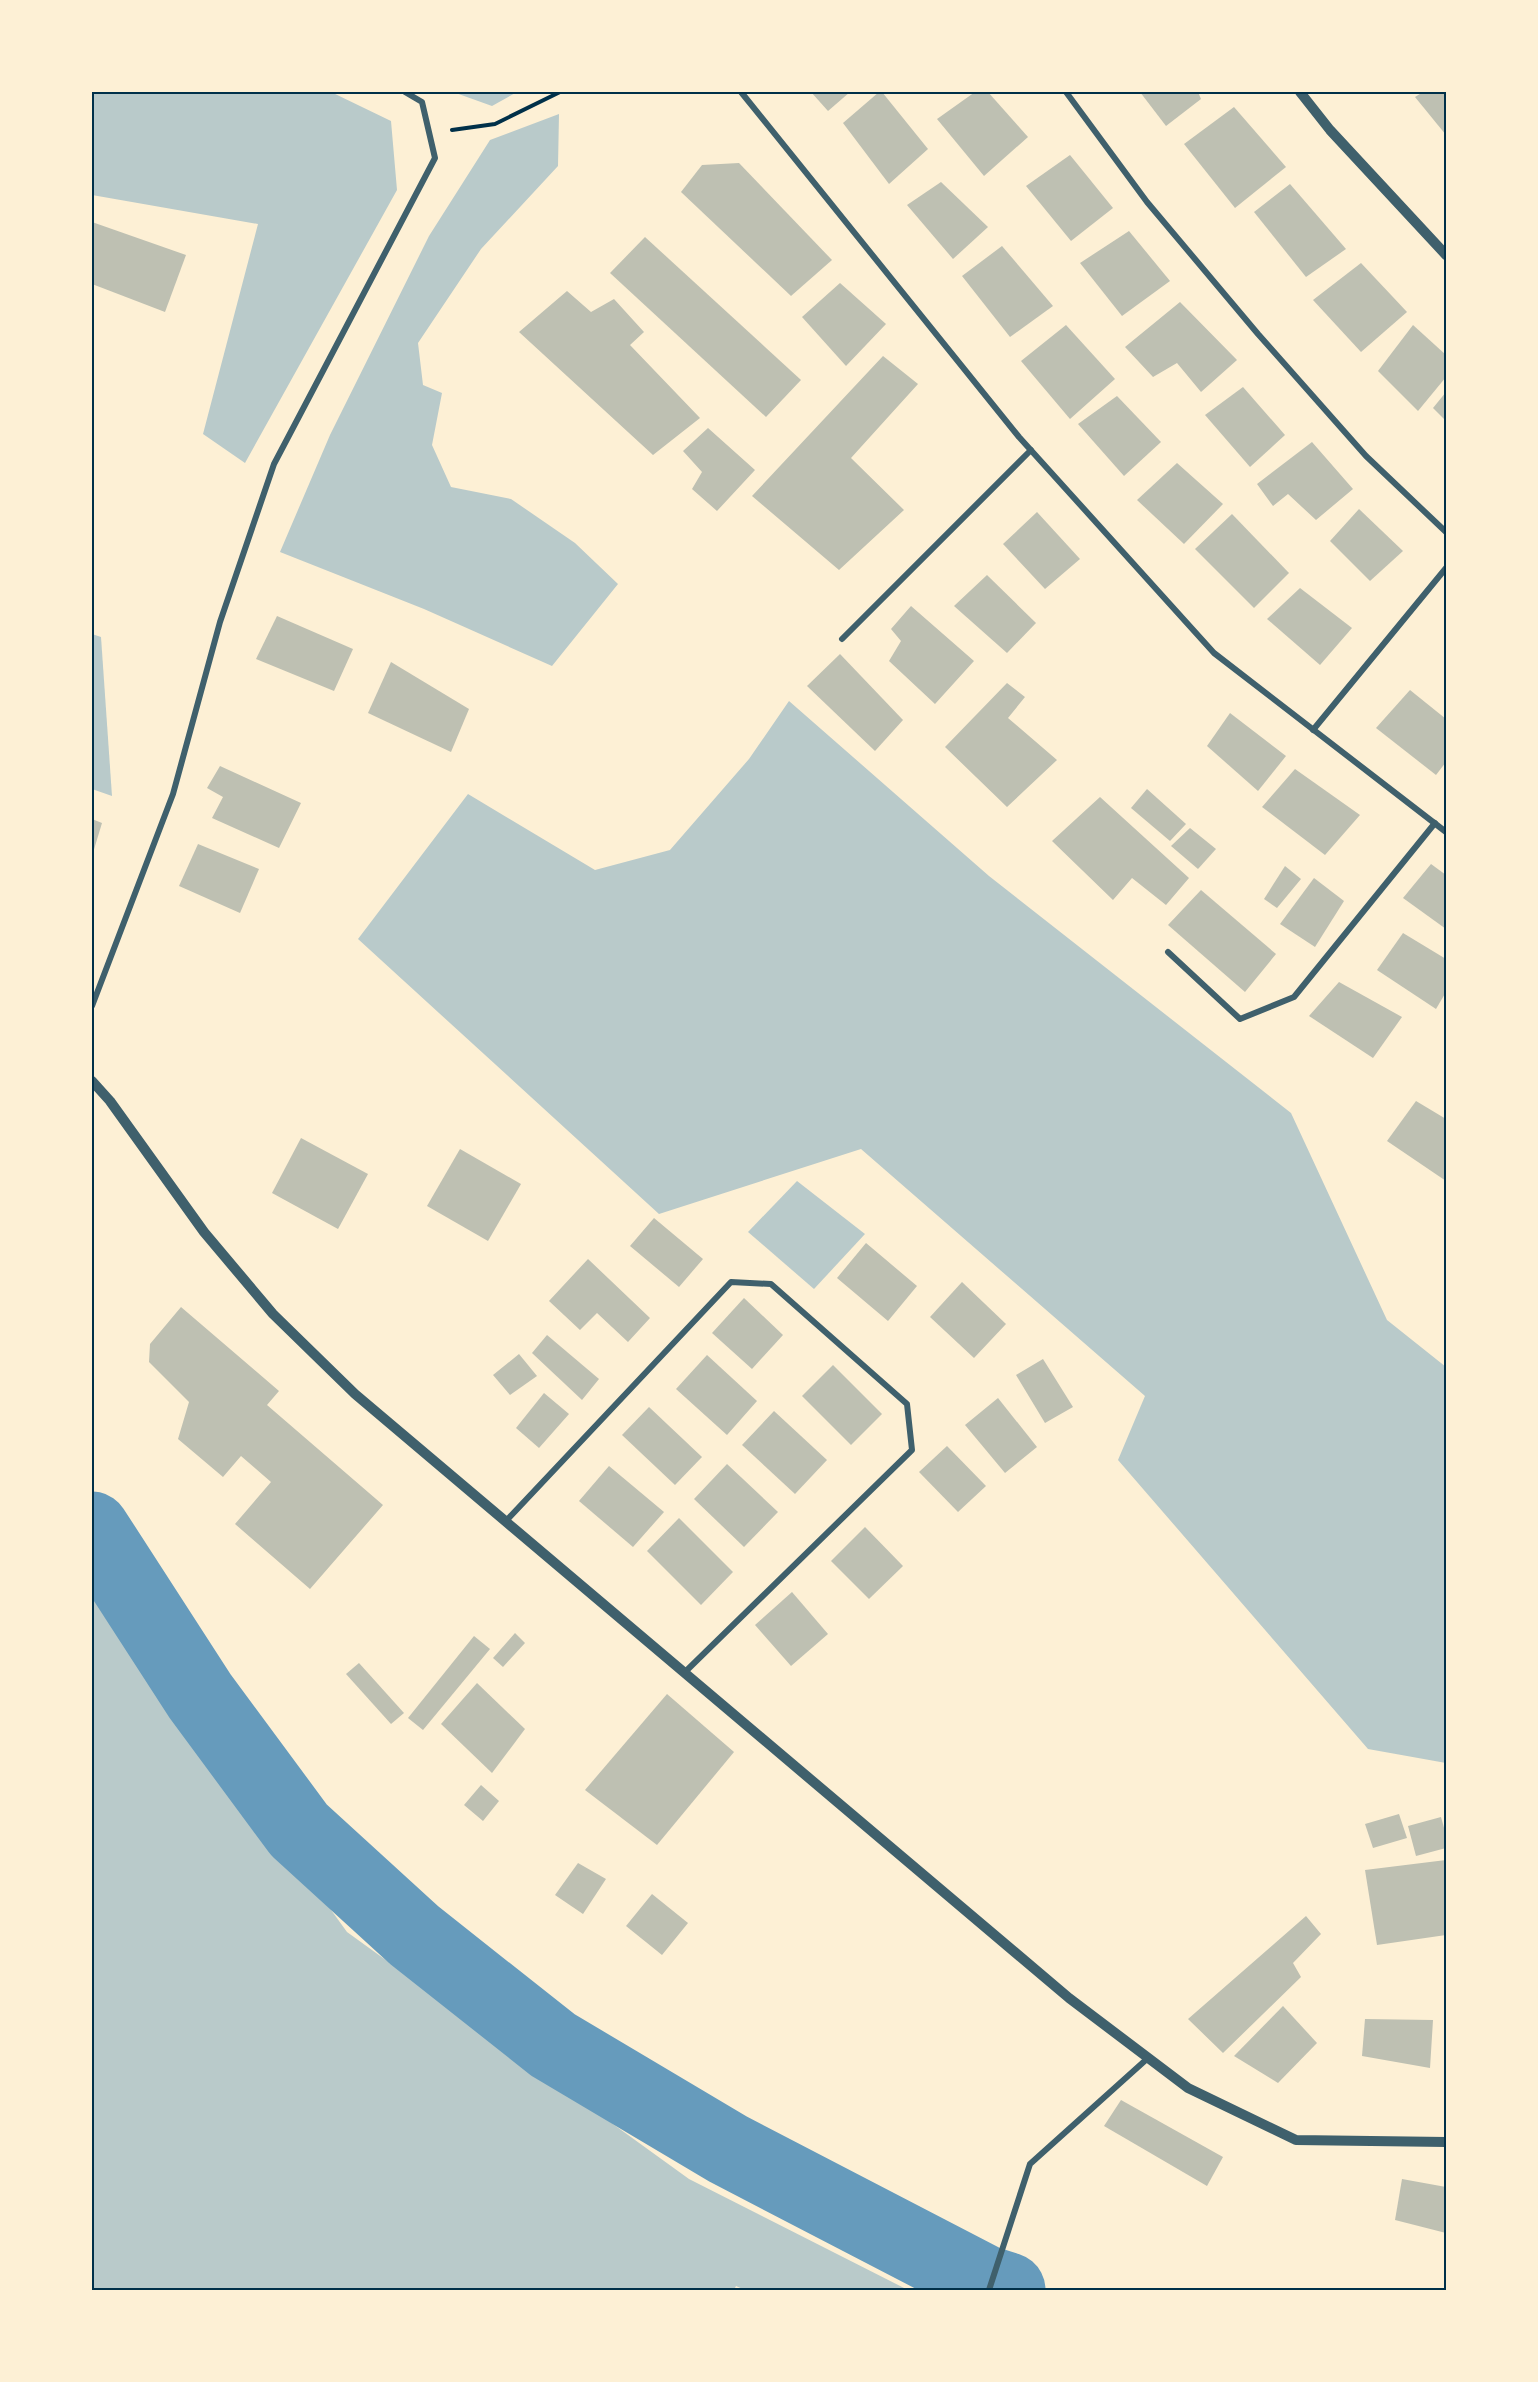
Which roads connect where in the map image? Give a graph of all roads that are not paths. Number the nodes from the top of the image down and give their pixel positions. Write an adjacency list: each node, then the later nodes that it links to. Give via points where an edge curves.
1 (405, 92): 14 (street, via 422,102 435,158 274,464 220,622 173,794)
2 (741, 92): 6 (street)
3 (1066, 92): 7 (street, via 1148,202 1258,334 1366,456)
4 (1300, 92): 5 (street, via 1330,130)
5 (1446, 255)
6 (1031, 450): 9 (street); 10 (street, via 1214,653)
7 (1446, 532)
8 (1446, 568): 10 (street)
9 (842, 639)
10 (1313, 730): 11 (street)
11 (1435, 823): 12 (street); 13 (street, via 1294,997 1240,1019)
12 (1446, 832)
13 (1167, 952)
14 (92, 1006)
15 (92, 1081): 16 (street, via 204,1232 273,1314 355,1394)
16 (506, 1521): 17 (street); 17 (street, via 731,1282 771,1284 907,1404 912,1450)
17 (684, 1673): 18 (street, via 1069,1998)
18 (1148, 2058): 19 (street, via 1188,2088 1296,2140); 20 (street, via 1030,2164)
19 (1446, 2142)
20 (989, 2290)

